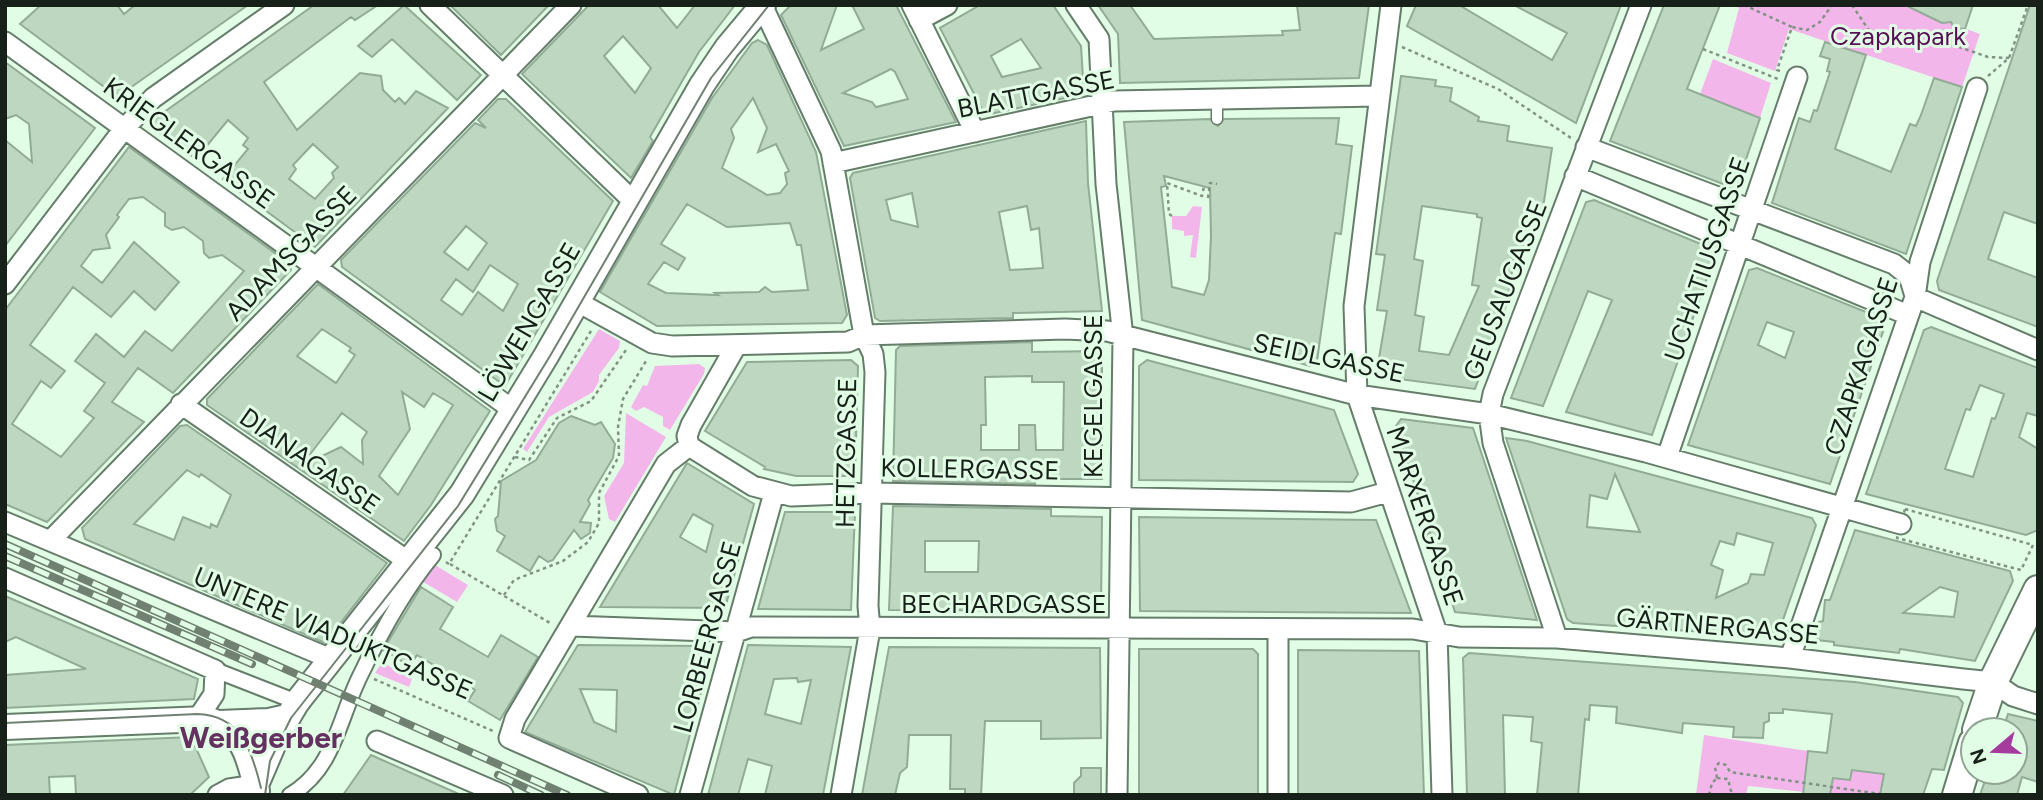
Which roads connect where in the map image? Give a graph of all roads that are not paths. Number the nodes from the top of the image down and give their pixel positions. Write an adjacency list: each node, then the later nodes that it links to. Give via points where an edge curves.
1 (284, 5): 18 (street, via 153,98)
2 (430, 5): 11 (street)
3 (571, 5): 11 (street, ADAMSGASSE)
4 (763, 5): 21 (street, HETZGASSE); 23 (street, LÖWENGASSE, via 702,85)
5 (947, 5): 9 (street)
6 (1076, 5): 16 (street, KEGELGASSE, via 1099,39)
7 (1391, 5): 14 (street, MARXERGASSE)
8 (1641, 5): 20 (street, GEUSAUGASSE)
9 (916, 13): 19 (street)
10 (5, 42): 18 (street, KRIEGLERGASSE)
11 (502, 75): 23 (street); 26 (street, ADAMSGASSE)
12 (1797, 77): 24 (street, UCHATIUSGASSE)
13 (1977, 88): 29 (street, CZAPKAGASSE, via 1920,262)
14 (1378, 96): 15 (street, BLATTGASSE); 34 (street, MARXERGASSE, via 1354,306)
15 (1217, 99): 16 (street, BLATTGASSE); 17 (lane)
16 (1103, 104): 19 (street, BLATTGASSE); 31 (street, KEGELGASSE, via 1106,184)
17 (1217, 119)
18 (123, 130): 26 (street, KRIEGLERGASSE); 27 (street)
19 (975, 132): 21 (street, BLATTGASSE)
20 (1586, 148): 22 (street, GEUSAUGASSE); 24 (street)
21 (833, 163): 30 (street, HETZGASSE)
22 (1575, 176): 25 (street); 37 (street, GEUSAUGASSE)
23 (633, 201): 28 (street, LÖWENGASSE)
24 (1751, 211): 25 (street, UCHATIUSGASSE); 29 (street, via 1894,264 1909,276)
25 (1739, 247): 29 (street); 39 (street, UCHATIUSGASSE)
26 (315, 266): 35 (street, ADAMSGASSE); 36 (street, KRIEGLERGASSE)
27 (5, 284)
28 (576, 300): 32 (street, SEIDLGASSE, via 660,346); 36 (street, LÖWENGASSE)
29 (1911, 306): 33 (street); 44 (street, CZAPKAGASSE)
30 (864, 335): 31 (street, SEIDLGASSE, via 1065,329 1107,331); 32 (street, SEIDLGASSE, via 848,342); 42 (street, HETZGASSE, via 875,372)
31 (1123, 338): 34 (street, SEIDLGASSE); 43 (street, KEGELGASSE)
32 (736, 346): 38 (street, via 691,425)
33 (2038, 350)
34 (1357, 395): 37 (street, SEIDLGASSE); 40 (street, MARXERGASSE)
35 (181, 404): 47 (street, ADAMSGASSE); 49 (street, DIANAGASSE)
36 (513, 410): 49 (street, LÖWENGASSE, via 446,518)
37 (1489, 414): 39 (street, SEIDLGASSE); 58 (street, GEUSAUGASSE, via 1493,443)
38 (689, 446): 41 (street, KOLLERGASSE, via 753,486); 52 (street, via 666,464)
39 (1667, 457): 44 (street, SEIDLGASSE)
40 (1388, 492): 43 (street, KOLLERGASSE, via 1351,502); 57 (street, MARXERGASSE)
41 (774, 493): 42 (street, KOLLERGASSE); 56 (street, LORBEERGASSE)
42 (872, 493): 43 (street, KOLLERGASSE); 53 (street, HETZGASSE)
43 (1120, 499): 55 (street, KEGELGASSE)
44 (1842, 507): 46 (street, SEIDLGASSE); 59 (street, CZAPKAGASSE)
45 (5, 522): 47 (street, UNTERE VIADUKTGASSE)
46 (1901, 524)
47 (51, 540): 60 (street, UNTERE VIADUKTGASSE)
48 (433, 555): 72 (street, via 412,580 375,646 324,765 307,785)
49 (409, 562): 60 (street, LÖWENGASSE)
50 (5, 578): 61 (street)
51 (2038, 590): 62 (main road)
52 (564, 626): 56 (street, BECHARDGASSE); 73 (street, via 509,738)
53 (870, 629): 55 (street, BECHARDGASSE); 56 (street, BECHARDGASSE, via 751,627); 75 (street, HETZGASSE)
54 (1278, 629): 55 (street, BECHARDGASSE); 57 (street, BECHARDGASSE); 77 (street)
55 (1117, 630): 76 (street, KEGELGASSE)
56 (736, 632): 74 (street, LORBEERGASSE)
57 (1437, 633): 58 (street, GÄRTNERGASSE); 78 (street, MARXERGASSE)
58 (1557, 638): 59 (street, GÄRTNERGASSE)
59 (1790, 658): 62 (street, GÄRTNERGASSE)
60 (331, 659): 64 (street, LÖWENGASSE)
61 (215, 670): 64 (street); 66 (street)
62 (1993, 682): 63 (street, via 2013,696); 65 (main road)
63 (2038, 704)
64 (297, 708): 66 (street, via 269,722); 69 (street, LÖWENGASSE)
65 (1982, 716)
66 (209, 721): 67 (street); 69 (street, via 243,743)
67 (5, 726)
68 (377, 741): 70 (street)
69 (257, 790): 71 (street, via 241,786)
70 (490, 792)
71 (218, 795)
72 (290, 795)
73 (638, 795)
74 (691, 795)
75 (841, 795)
76 (1117, 795)
77 (1278, 795)
78 (1441, 795)

